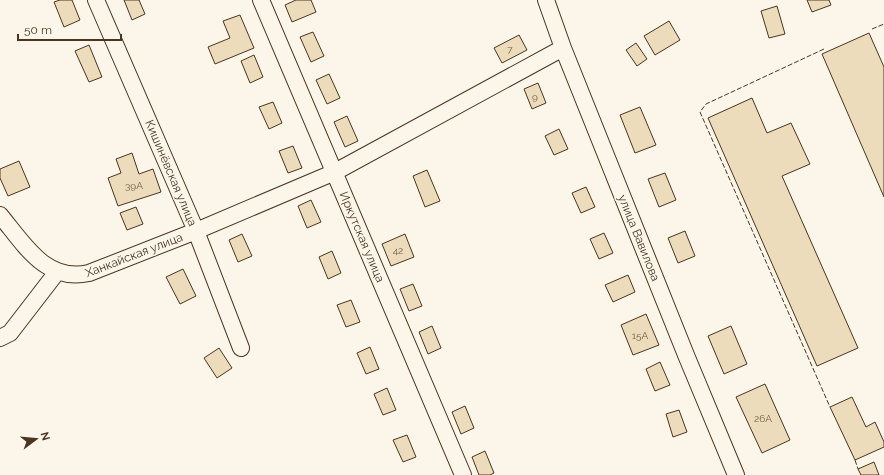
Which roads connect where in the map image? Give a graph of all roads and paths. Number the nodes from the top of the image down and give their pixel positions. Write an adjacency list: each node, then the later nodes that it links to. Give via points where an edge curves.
1 (96, 0): 7 (street, Кишинёвская улица)
2 (261, 0): 5 (street, Иркутская улица)
3 (546, 0): 4 (street, улица Вавилова)
4 (563, 48): 5 (street, Ханкайская улица); 12 (street, улица Вавилова)
5 (335, 172): 7 (street, Ханкайская улица); 11 (street, Иркутская улица)
6 (0, 215): 8 (street, Ханкайская улица, via 36,258)
7 (196, 231): 8 (street, Ханкайская улица, via 89,273 70,275); 10 (street, Кишинёвская улица)
8 (57, 272): 9 (street, via 10,333)
9 (0, 338)
10 (241, 348)
11 (463, 475)
12 (736, 475)

